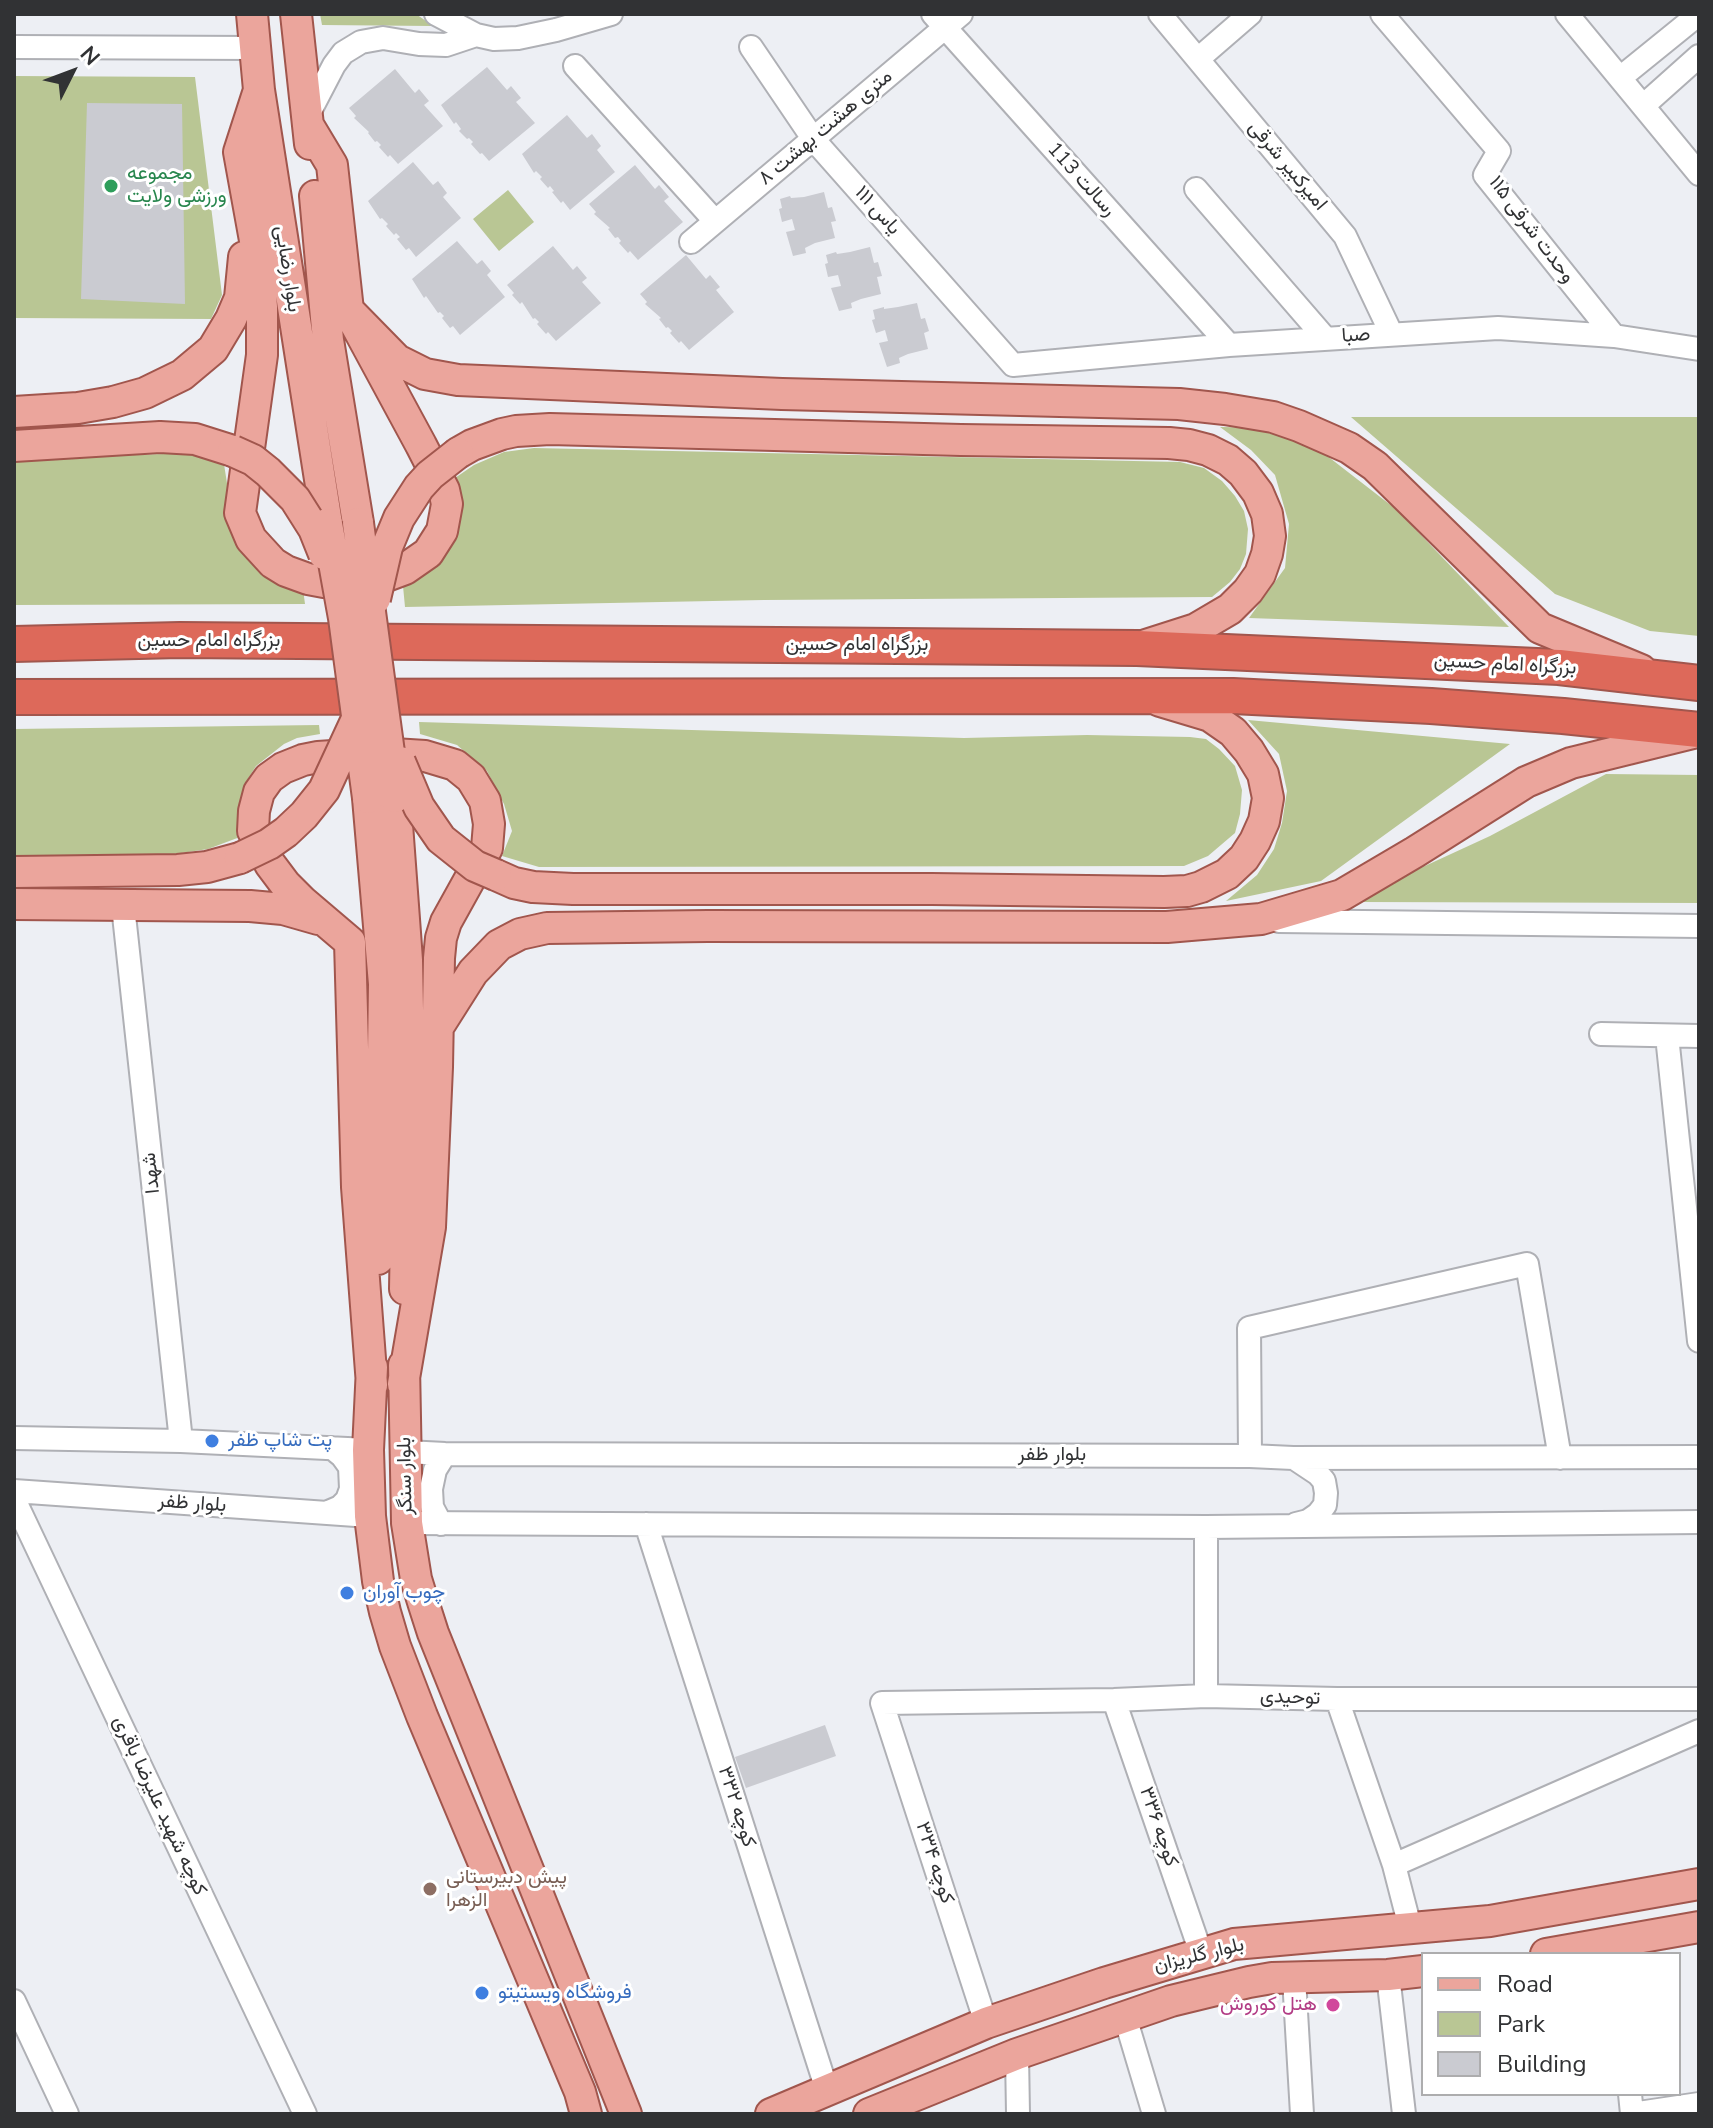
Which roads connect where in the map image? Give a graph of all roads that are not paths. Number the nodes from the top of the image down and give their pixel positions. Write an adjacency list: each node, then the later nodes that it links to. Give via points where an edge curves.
1 (252, 14): 14 (main road, بلوار رضایی)
2 (296, 14): 21 (main road, بلوار رضایی)
3 (436, 14): 11 (street)
4 (611, 14): 11 (street, via 518,38)
5 (1160, 14): 16 (street, امیرکبیر شرقی)
6 (1250, 14): 16 (street)
7 (1382, 14): 30 (street, ۱۱۵ وحدت شرقی, via 1499,151 1485,175)
8 (1567, 14): 18 (street)
9 (1699, 14): 18 (street)
10 (946, 19): 22 (street, ۸ متری هشت بهشت); 32 (street, رسالت 113)
11 (476, 35): 21 (street, via 446,45 383,38 361,42 334,65)
12 (14, 47): 14 (street)
13 (751, 47): 22 (street, یاس ۱۱۱)
14 (255, 48): 19 (main road, بلوار رضایی)
15 (1699, 56): 20 (street)
16 (1198, 59): 29 (street, امیرکبیر شرقی, via 1345,236)
17 (575, 66): 26 (street)
18 (1620, 78): 20 (street)
19 (259, 90): 23 (main road); 37 (main road, بلوار رضایی, bridge, via 327,524)
20 (1643, 106): 24 (street)
21 (308, 120): 28 (main road, via 332,165); 37 (main road, بلوار رضایی, bridge, via 328,340 358,523)
22 (814, 140): 26 (street, ۸ متری هشت بهشت); 34 (street, یاس ۱۱۱)
23 (239, 152): 28 (main road, via 258,257 262,334 240,513 251,539 273,563 324,582 373,580 405,569 428,553 446,519 444,490); 35 (main road, via 244,273 240,298 213,349 182,375 145,393 78,408)
24 (1699, 174)
25 (1196, 189): 31 (street)
26 (715, 221): 27 (street, ۸ متری هشت بهشت)
27 (691, 242)
28 (348, 310): 40 (main road, via 397,360 425,374 458,380 1179,404 1273,417 1349,448 1375,466 1540,628)
29 (1391, 333): 30 (street, صبا, via 1498,328); 31 (street, صبا)
30 (1614, 336): 33 (street, صبا)
31 (1325, 338): 32 (street, صبا)
32 (1229, 345): 34 (street, صبا)
33 (1699, 349)
34 (1013, 365)
35 (14, 412)
36 (14, 446): 37 (main road, bridge, via 195,439 253,460 305,513)
37 (358, 618): 39 (main road, bridge, via 399,518 419,487 458,453 516,431 1169,443 1208,450 1243,473 1267,514 1270,536 1260,574 1230,609 1196,629); 44 (main road, bridge)
38 (14, 644): 39 (highway, بزرگراه امام حسین, via 180,640)
39 (1137, 648): 40 (highway, بزرگراه امام حسین, via 1559,667)
40 (1665, 680): 41 (highway, بزرگراه امام حسین)
41 (1699, 683)
42 (1143, 696): 43 (highway); 44 (main road, bridge, via 1210,716 1233,732 1263,774 1268,798 1264,821 1244,858 1227,874 1187,891 533,887 475,866 441,839); 45 (highway, via 1431,706)
43 (14, 697)
44 (371, 720): 46 (main road, bridge); 47 (main road, bridge, via 296,825 240,858 178,870)
45 (1699, 730): 50 (main road, via 1571,763 1526,782 1342,895)
46 (381, 797): 58 (main road, بلوار سنگر, via 407,960); 59 (main road, بلوار سنگر, via 381,1194)
47 (14, 872)
48 (14, 904): 49 (main road)
49 (123, 906): 51 (main road, via 268,907); 61 (street, شهدا)
50 (1246, 920): 52 (street); 53 (main road, via 1167,927 547,928 499,945 473,972)
51 (330, 923): 53 (main road, via 285,884 253,831 259,792 269,778 303,760 378,753 425,756 455,765 471,778 485,801 487,848 441,938); 59 (main road, via 350,942 358,1200)
52 (1699, 926)
53 (439, 1026): 58 (main road, via 430,1227)
54 (1601, 1034): 55 (street)
55 (1667, 1036): 56 (street); 57 (street)
56 (1699, 1036)
57 (1698, 1328)
58 (403, 1384): 64 (main road, بلوار سنگر)
59 (372, 1385): 63 (main road, بلوار سنگر)
60 (16, 1432): 61 (street)
61 (181, 1441): 62 (street)
62 (332, 1448): 63 (street); 72 (street, via 350,1467 351,1489 340,1507)
63 (368, 1450): 73 (main road, بلوار سنگر)
64 (406, 1452): 65 (street, بلوار ظفر); 75 (main road, بلوار سنگر)
65 (445, 1454): 66 (street, بلوار ظفر); 76 (street, via 431,1489)
66 (1250, 1456): 68 (street, بلوار ظفر); 69 (street, via 1249,1328 1527,1264)
67 (1699, 1457): 69 (street, بلوار ظفر)
68 (1293, 1458): 69 (street, بلوار ظفر); 78 (street, via 1318,1474 1326,1493 1318,1514)
69 (1560, 1458)
70 (14, 1491): 72 (street, بلوار ظفر)
71 (14, 1499): 105 (street, کوچه شهید علیرضا باقری)
72 (326, 1513): 73 (street, بلوار ظفر)
73 (370, 1516): 102 (main road, بلوار سنگر, via 378,1581 395,1646)
74 (1699, 1522): 78 (street)
75 (407, 1523): 76 (street); 103 (main road, بلوار سنگر, via 416,1579 433,1633)
76 (441, 1524): 77 (street)
77 (646, 1524): 79 (street); 100 (street, کوچه ۳۳۲)
78 (1291, 1525): 79 (street)
79 (1206, 1527): 80 (street)
80 (1206, 1696): 81 (street, توحیدی); 83 (street, توحیدی)
81 (1337, 1699): 82 (street, توحیدی); 86 (street)
82 (1699, 1699)
83 (1114, 1700): 84 (street, توحیدی); 92 (street, کوچه ۳۳۶)
84 (882, 1703): 98 (street, کوچه ۳۳۴)
85 (1699, 1731): 86 (street)
86 (1394, 1865): 88 (street)
87 (1699, 1884): 88 (main road, بلوار گلریزان, via 1490,1921)
88 (1410, 1927): 92 (main road, بلوار گلریزان, via 1234,1944)
89 (1699, 1927): 90 (main road)
90 (1612, 1949): 91 (main road)
91 (1572, 1952)
92 (1201, 1953): 98 (main road, بلوار گلریزان)
93 (1421, 1971): 94 (main road, بلوار گلریزان)
94 (1388, 1975): 95 (main road, بلوار گلریزان); 111 (street)
95 (1294, 1978): 97 (main road, بلوار گلریزان, via 1249,1982); 110 (street)
96 (14, 2001): 104 (street)
97 (1125, 2017): 99 (main road, بلوار گلریزان); 109 (street)
98 (986, 2023): 100 (main road, بلوار گلریزان)
99 (1017, 2054): 107 (main road, بلوار گلریزان); 108 (street)
100 (827, 2090): 106 (main road, بلوار گلریزان)
101 (1699, 2104): 112 (street)
102 (582, 2107)
103 (627, 2113)
104 (67, 2114)
105 (305, 2114)
106 (771, 2114)
107 (869, 2114)
108 (1018, 2114)
109 (1154, 2114)
110 (1302, 2114)
111 (1404, 2114)
112 (1632, 2114)

